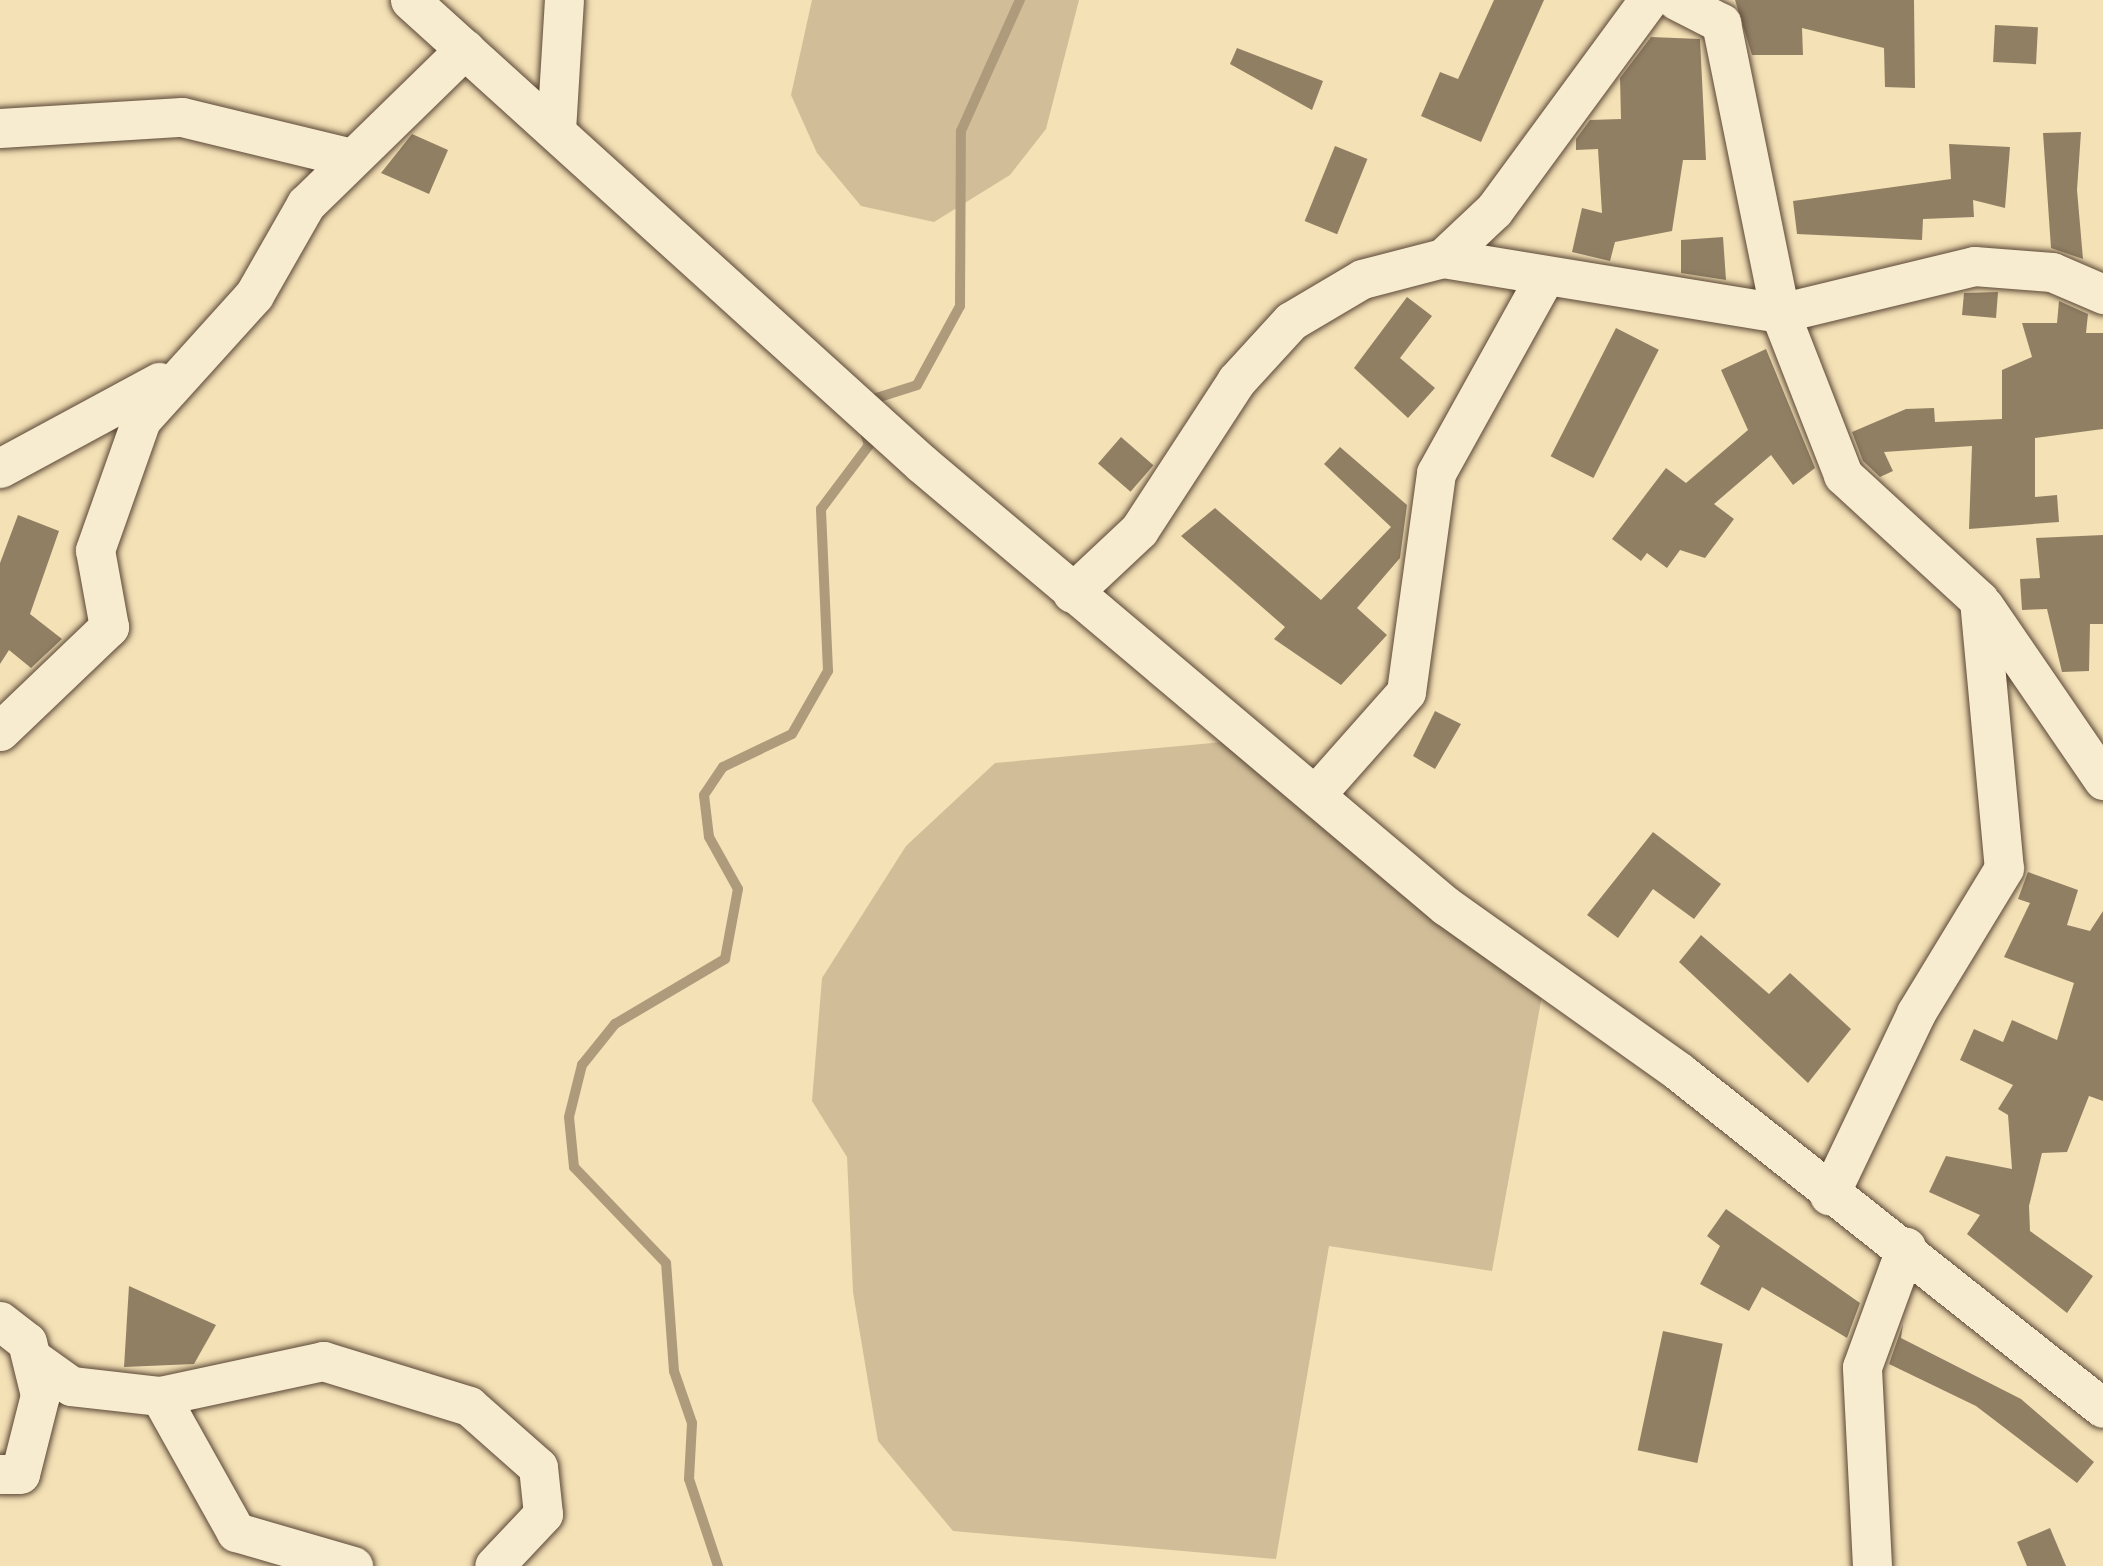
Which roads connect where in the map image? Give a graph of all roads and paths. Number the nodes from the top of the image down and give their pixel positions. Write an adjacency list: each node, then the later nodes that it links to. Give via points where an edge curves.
1 (410, 0): 5 (street)
2 (564, 0): 7 (street)
3 (1648, 0): 9 (street, via 1559,131)
4 (1676, 0): 12 (street, via 1721,23)
5 (465, 49): 7 (street); 8 (street)
6 (0, 128): 8 (street, via 182,117)
7 (556, 130): 15 (street)
8 (347, 157): 13 (street, via 254,296)
9 (1443, 258): 10 (street); 15 (street, via 1362,279 1291,322 1236,381 1139,530)
10 (1542, 282): 12 (street); 19 (street, via 1436,473 1406,692)
11 (2103, 294): 12 (street, via 2052,272 1974,266)
12 (1780, 313): 16 (street, via 1843,475)
13 (184, 367): 14 (street); 17 (street, via 125,452 95,550 109,627)
14 (0, 468)
15 (1072, 593): 19 (street)
16 (1979, 600): 18 (street); 20 (street, via 2004,868 1916,1013)
17 (0, 731)
18 (2103, 780)
19 (1315, 795): 20 (street)
20 (1829, 1196): 21 (street)
21 (1906, 1247): 25 (street); 29 (street, via 1862,1367)
22 (0, 1321): 23 (street)
23 (36, 1361): 24 (street, via 71,1386); 26 (street, via 40,1395 20,1474)
24 (160, 1396): 27 (street, via 236,1532); 28 (street, via 323,1361 469,1406 538,1467 543,1514)
25 (2103, 1408)
26 (0, 1474)
27 (353, 1566)
28 (494, 1566)
29 (1872, 1566)

